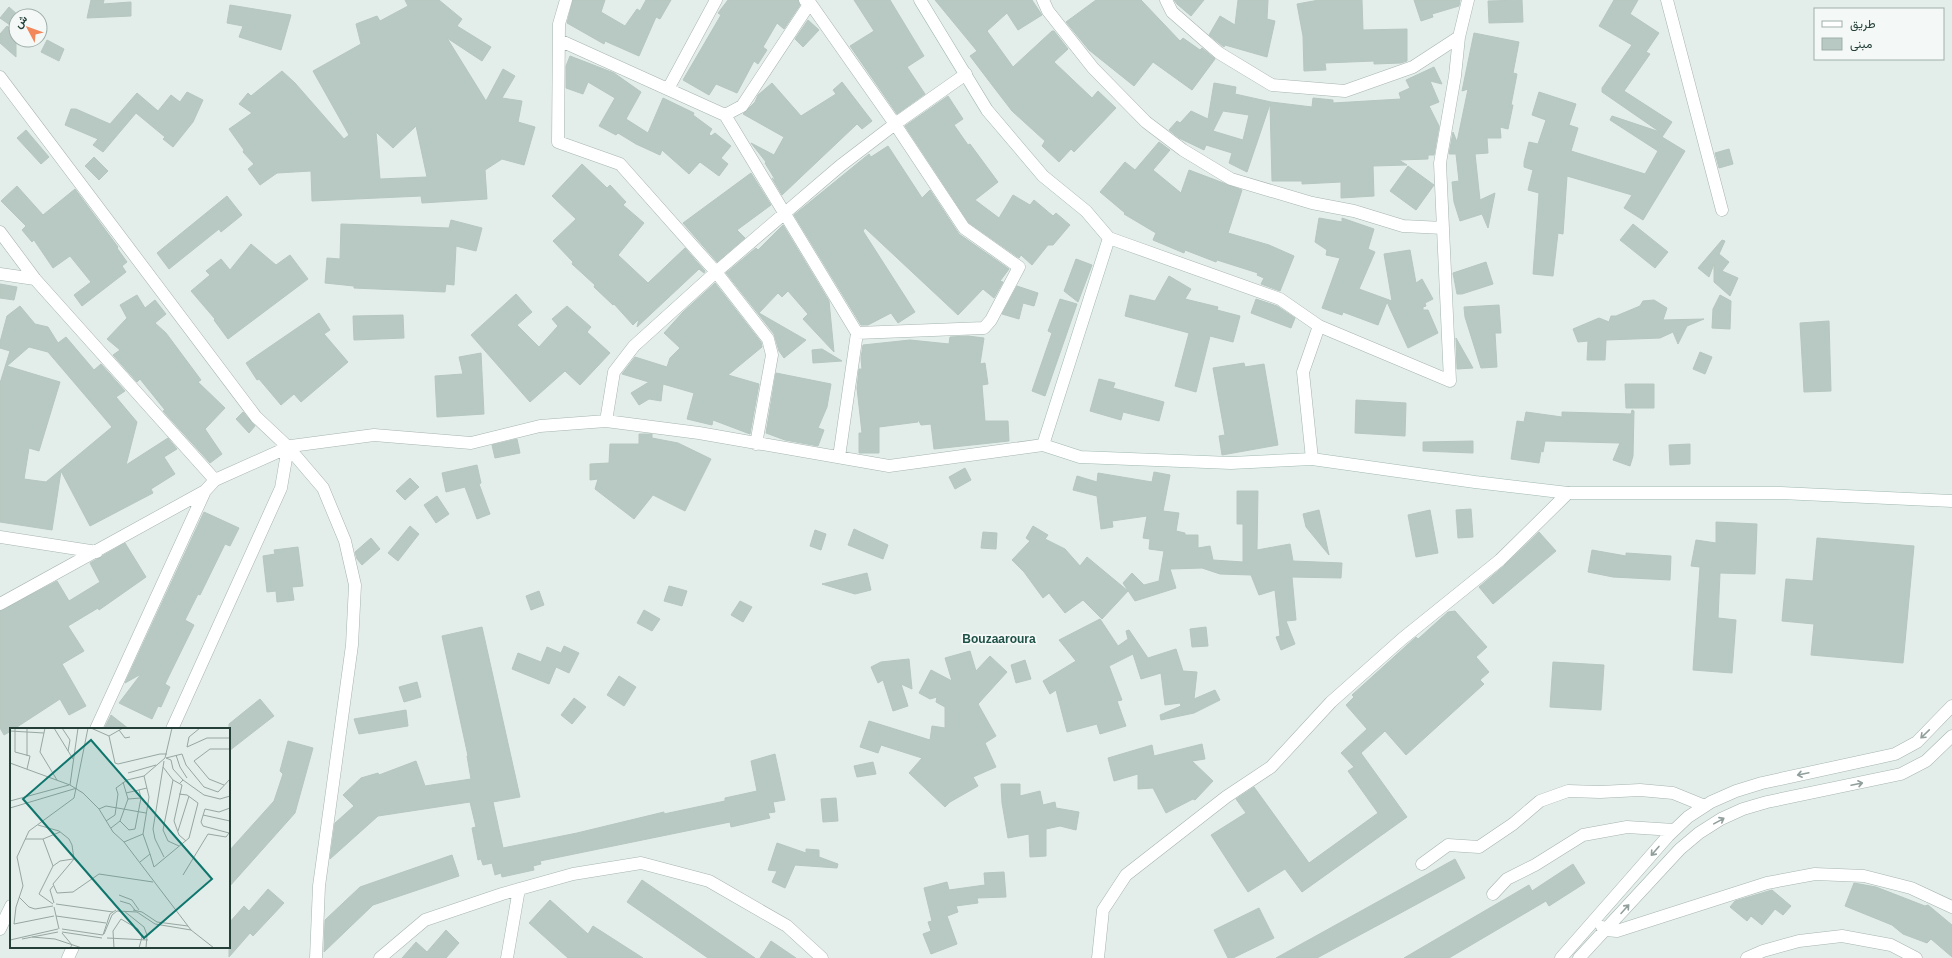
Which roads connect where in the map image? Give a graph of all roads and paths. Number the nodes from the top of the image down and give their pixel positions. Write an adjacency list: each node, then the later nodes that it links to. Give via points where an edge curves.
1 (566, 0): 10 (street, via 559,24)
2 (716, 0): 13 (street)
3 (920, 0): 11 (street)
4 (1043, 0): 18 (street, via 1048,11 1093,68 1146,122 1183,150 1231,179 1403,226)
5 (1166, 0): 9 (street, via 1172,12 1219,53 1272,85 1345,91 1413,67)
6 (1468, 0): 9 (street)
7 (1667, 0): 16 (street)
8 (807, 1): 14 (street, via 742,106); 15 (street)
9 (1459, 38): 18 (street, via 1440,163)
10 (559, 40): 13 (street); 21 (street, via 558,142 620,164)
11 (966, 74): 15 (street); 20 (street, via 987,110 1043,176 1086,210)
12 (0, 77): 29 (street, via 256,417)
13 (668, 89): 14 (street)
14 (725, 115): 17 (street)
15 (895, 124): 17 (street, via 840,166); 25 (street, via 964,228 1019,267 991,320 984,328)
16 (1722, 210)
17 (785, 214): 21 (street); 25 (street)
18 (1443, 228): 24 (street, via 1450,381)
19 (0, 232): 23 (street)
20 (1109, 238): 24 (street, via 1280,299); 28 (street)
21 (716, 272): 26 (street, via 634,346 614,372); 27 (street, via 768,339 772,355)
22 (0, 274): 23 (street)
23 (36, 279): 32 (street)
24 (1319, 326): 31 (street, via 1303,372)
25 (857, 333): 30 (street)
26 (606, 421): 27 (street, via 699,433); 29 (street, via 540,426 471,443 374,435)
27 (756, 444): 30 (street)
28 (1043, 445): 30 (street, via 890,466); 31 (street, via 1080,457 1231,463)
29 (288, 447): 32 (street); 41 (street, via 281,488); 55 (street, via 323,488 345,541 355,585 352,645 319,886)
30 (839, 457)
31 (1312, 459): 34 (street)
32 (215, 480): 33 (street)
33 (205, 491): 37 (street); 40 (street)
34 (1568, 493): 35 (street, via 1782,493); 59 (street, via 1500,560 1402,639 1331,702 1271,767 1226,797 1126,875 1103,910)
35 (1952, 500)
36 (0, 537): 37 (street)
37 (97, 552): 38 (street)
38 (0, 604)
39 (1952, 706): 43 (street, one-way to 43, via 1917,742 1895,754 1762,783 1736,791)
40 (96, 728)
41 (172, 728)
42 (1952, 736): 52 (street, one-way to 42, via 1680,849 1720,820 1743,809 1767,802 1901,774 1926,761)
43 (1705, 806): 44 (street); 45 (street, via 1673,793 1640,790 1568,791 1540,802 1479,847 1448,845 1422,864)
44 (1674, 830): 47 (street, via 1627,827 1583,835 1507,879); 50 (street, one-way to 50)
45 (1433, 856)
46 (519, 889): 56 (street, via 425,920); 57 (street); 58 (street, via 573,874 641,864 709,880 787,926)
47 (1493, 894)
48 (1952, 907): 52 (street, via 1911,888 1864,876 1815,874 1767,883 1617,931)
49 (10, 908): 51 (street)
50 (1594, 921): 52 (street); 60 (street)
51 (0, 929)
52 (1606, 930): 61 (street)
53 (73, 948): 54 (street)
54 (68, 958)
55 (316, 958)
56 (380, 958)
57 (507, 958)
58 (822, 958)
59 (1098, 958)
60 (1561, 958)
61 (1579, 958)
62 (1747, 958): 63 (street, via 1799,941 1842,936 1891,944)
63 (1916, 958)

